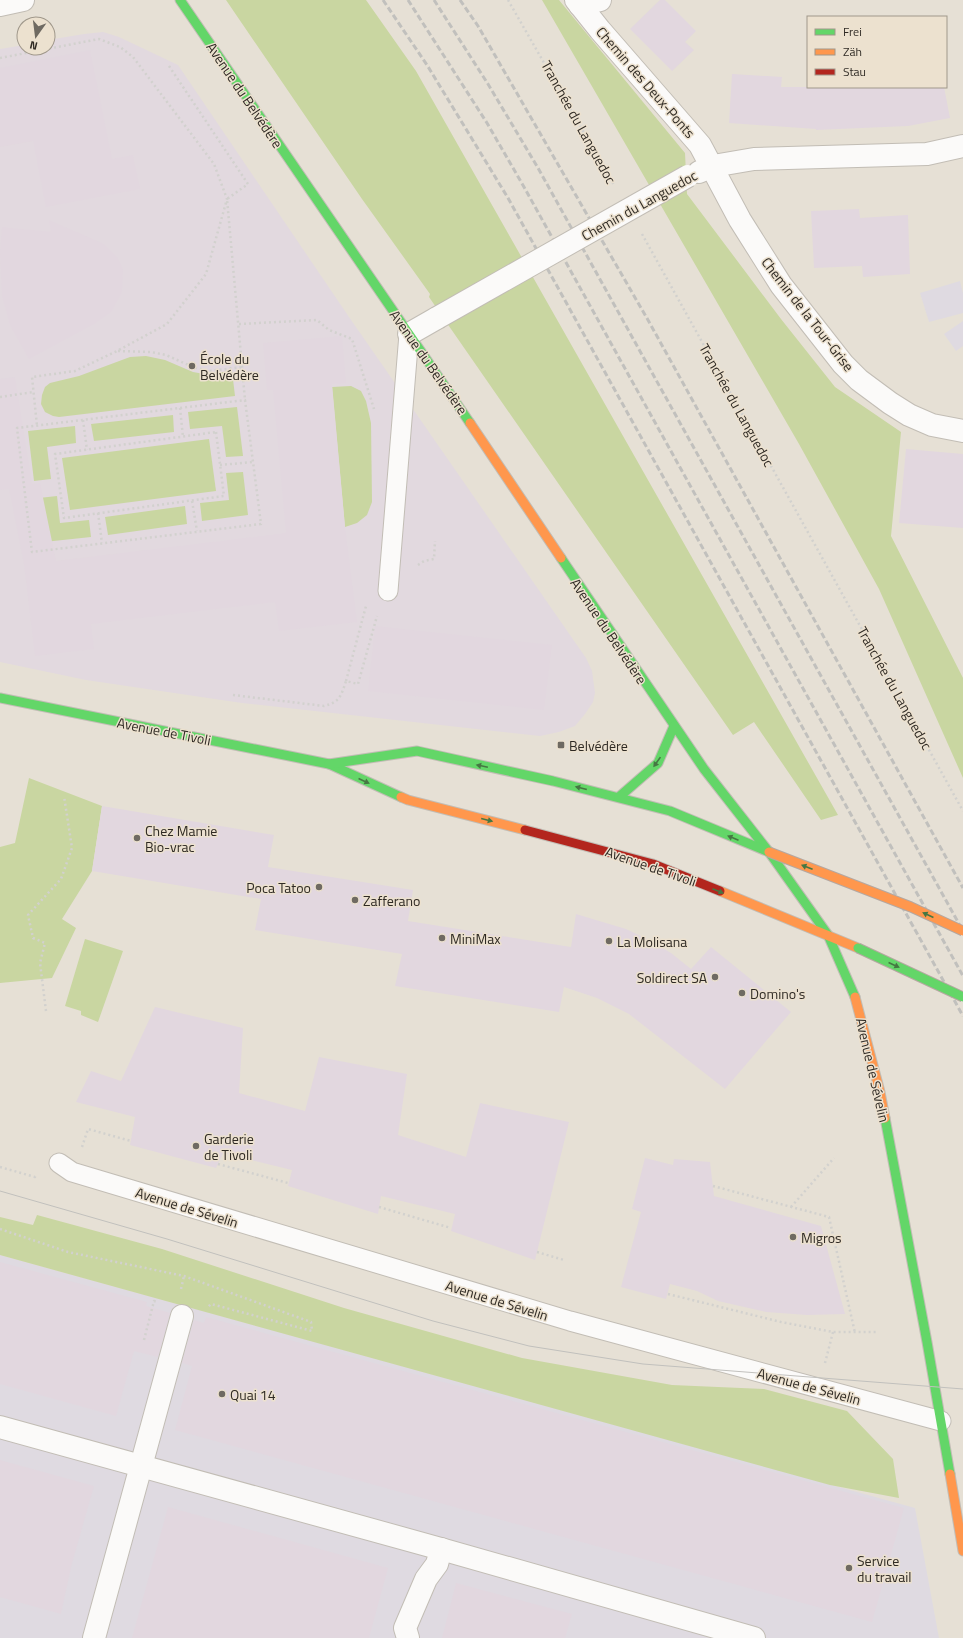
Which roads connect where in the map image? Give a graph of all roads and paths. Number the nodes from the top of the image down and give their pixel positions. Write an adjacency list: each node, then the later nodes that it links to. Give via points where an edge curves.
1 (23, 0): 5 (street)
2 (180, 0): 14 (main road, Avenue du Belvédère)
3 (508, 0): 10 (path, Tranchée du Languedoc)
4 (585, 2): 9 (street, Chemin des Deux-Ponts, via 600,30 700,145)
5 (0, 5)
6 (0, 58): 11 (path, via 99,39 120,47 133,57 214,164)
7 (169, 66): 11 (path, via 248,184)
8 (963, 146): 9 (street, Chemin du Languedoc, via 927,154 754,159)
9 (712, 166): 14 (street, Chemin du Languedoc, bridge, via 688,176); 24 (street, Chemin de la Tour-Grise, via 740,220 781,285 843,364 859,380 909,415 932,425)
10 (617, 190)
11 (227, 199): 13 (path); 15 (path, via 206,274 167,324)
12 (640, 231): 43 (path, Tranchée du Languedoc)
13 (239, 324): 16 (path); 21 (path, via 317,320 329,330 352,339)
14 (409, 334): 34 (lane); 39 (main road, Avenue du Belvédère)
15 (117, 350): 16 (path, via 166,355 209,371); 17 (path, via 74,370 32,377)
16 (243, 367): 19 (path)
17 (34, 392): 18 (path); 23 (path)
18 (0, 397)
19 (245, 400): 20 (path); 27 (path)
20 (180, 408): 22 (path); 25 (path)
21 (374, 413)
22 (83, 420): 23 (path); 26 (path)
23 (37, 426): 33 (path, via 17,428 32,552)
24 (963, 431)
25 (183, 437): 26 (path); 28 (path, via 216,432)
26 (87, 450): 30 (path, via 55,454 64,518)
27 (253, 462): 28 (path); 31 (path, via 261,524)
28 (220, 465): 29 (path, via 224,496)
29 (192, 501): 30 (path); 31 (path)
30 (98, 513): 33 (path)
31 (197, 532): 33 (path)
32 (435, 541): 34 (path, via 434,559 410,569)
33 (102, 543)
34 (388, 591): 36 (path, via 376,620 358,684)
35 (367, 602): 36 (path)
36 (346, 681): 37 (path, via 342,695 335,703 324,706)
37 (233, 695)
38 (0, 698): 40 (main road, Avenue de Tivoli)
39 (674, 726): 42 (main road, one-way to 42, via 658,763); 44 (main road, Avenue du Belvédère)
40 (328, 764): 42 (main road, Avenue de Tivoli, one-way to 40, via 417,752); 46 (main road, Avenue de Tivoli, one-way to 46, via 408,800 653,864)
41 (64, 796): 48 (path, via 72,848 61,879 28,915 33,938 45,943 40,964)
42 (619, 797): 44 (main road, Avenue de Tivoli, one-way to 42, via 670,811)
43 (963, 811)
44 (769, 852): 45 (main road, Avenue de Tivoli, one-way to 44, bridge, via 911,907); 46 (main road, Avenue du Belvédère)
45 (963, 931)
46 (828, 935): 47 (main road, Avenue de Tivoli, one-way to 47, bridge); 70 (main road, Avenue de Sévelin, via 855,998 880,1092)
47 (963, 997)
48 (46, 1011)
49 (131, 1141): 53 (path, via 88,1129 78,1161)
50 (834, 1158): 58 (path)
51 (218, 1164): 55 (path)
52 (0, 1167): 54 (path, via 35,1177)
53 (65, 1168): 70 (lane, Avenue de Sévelin, via 570,1321)
54 (36, 1172)
55 (288, 1183)
56 (713, 1186): 58 (path)
57 (379, 1207): 59 (path)
58 (791, 1207): 68 (path, via 829,1218)
59 (452, 1228)
60 (537, 1252): 61 (path)
61 (564, 1260)
62 (184, 1276): 63 (path)
63 (182, 1284)
64 (668, 1294): 66 (path)
65 (182, 1316): 72 (street)
66 (833, 1332): 68 (path); 69 (path)
67 (878, 1332): 68 (path)
68 (855, 1333)
69 (824, 1366)
70 (941, 1421): 74 (main road, Avenue de Sévelin)
71 (0, 1427): 72 (street)
72 (141, 1466): 73 (street); 75 (street)
73 (441, 1549): 76 (street, via 438,1564 426,1579 405,1628); 77 (street)
74 (963, 1551)
75 (94, 1638)
76 (408, 1638)
77 (754, 1638)

